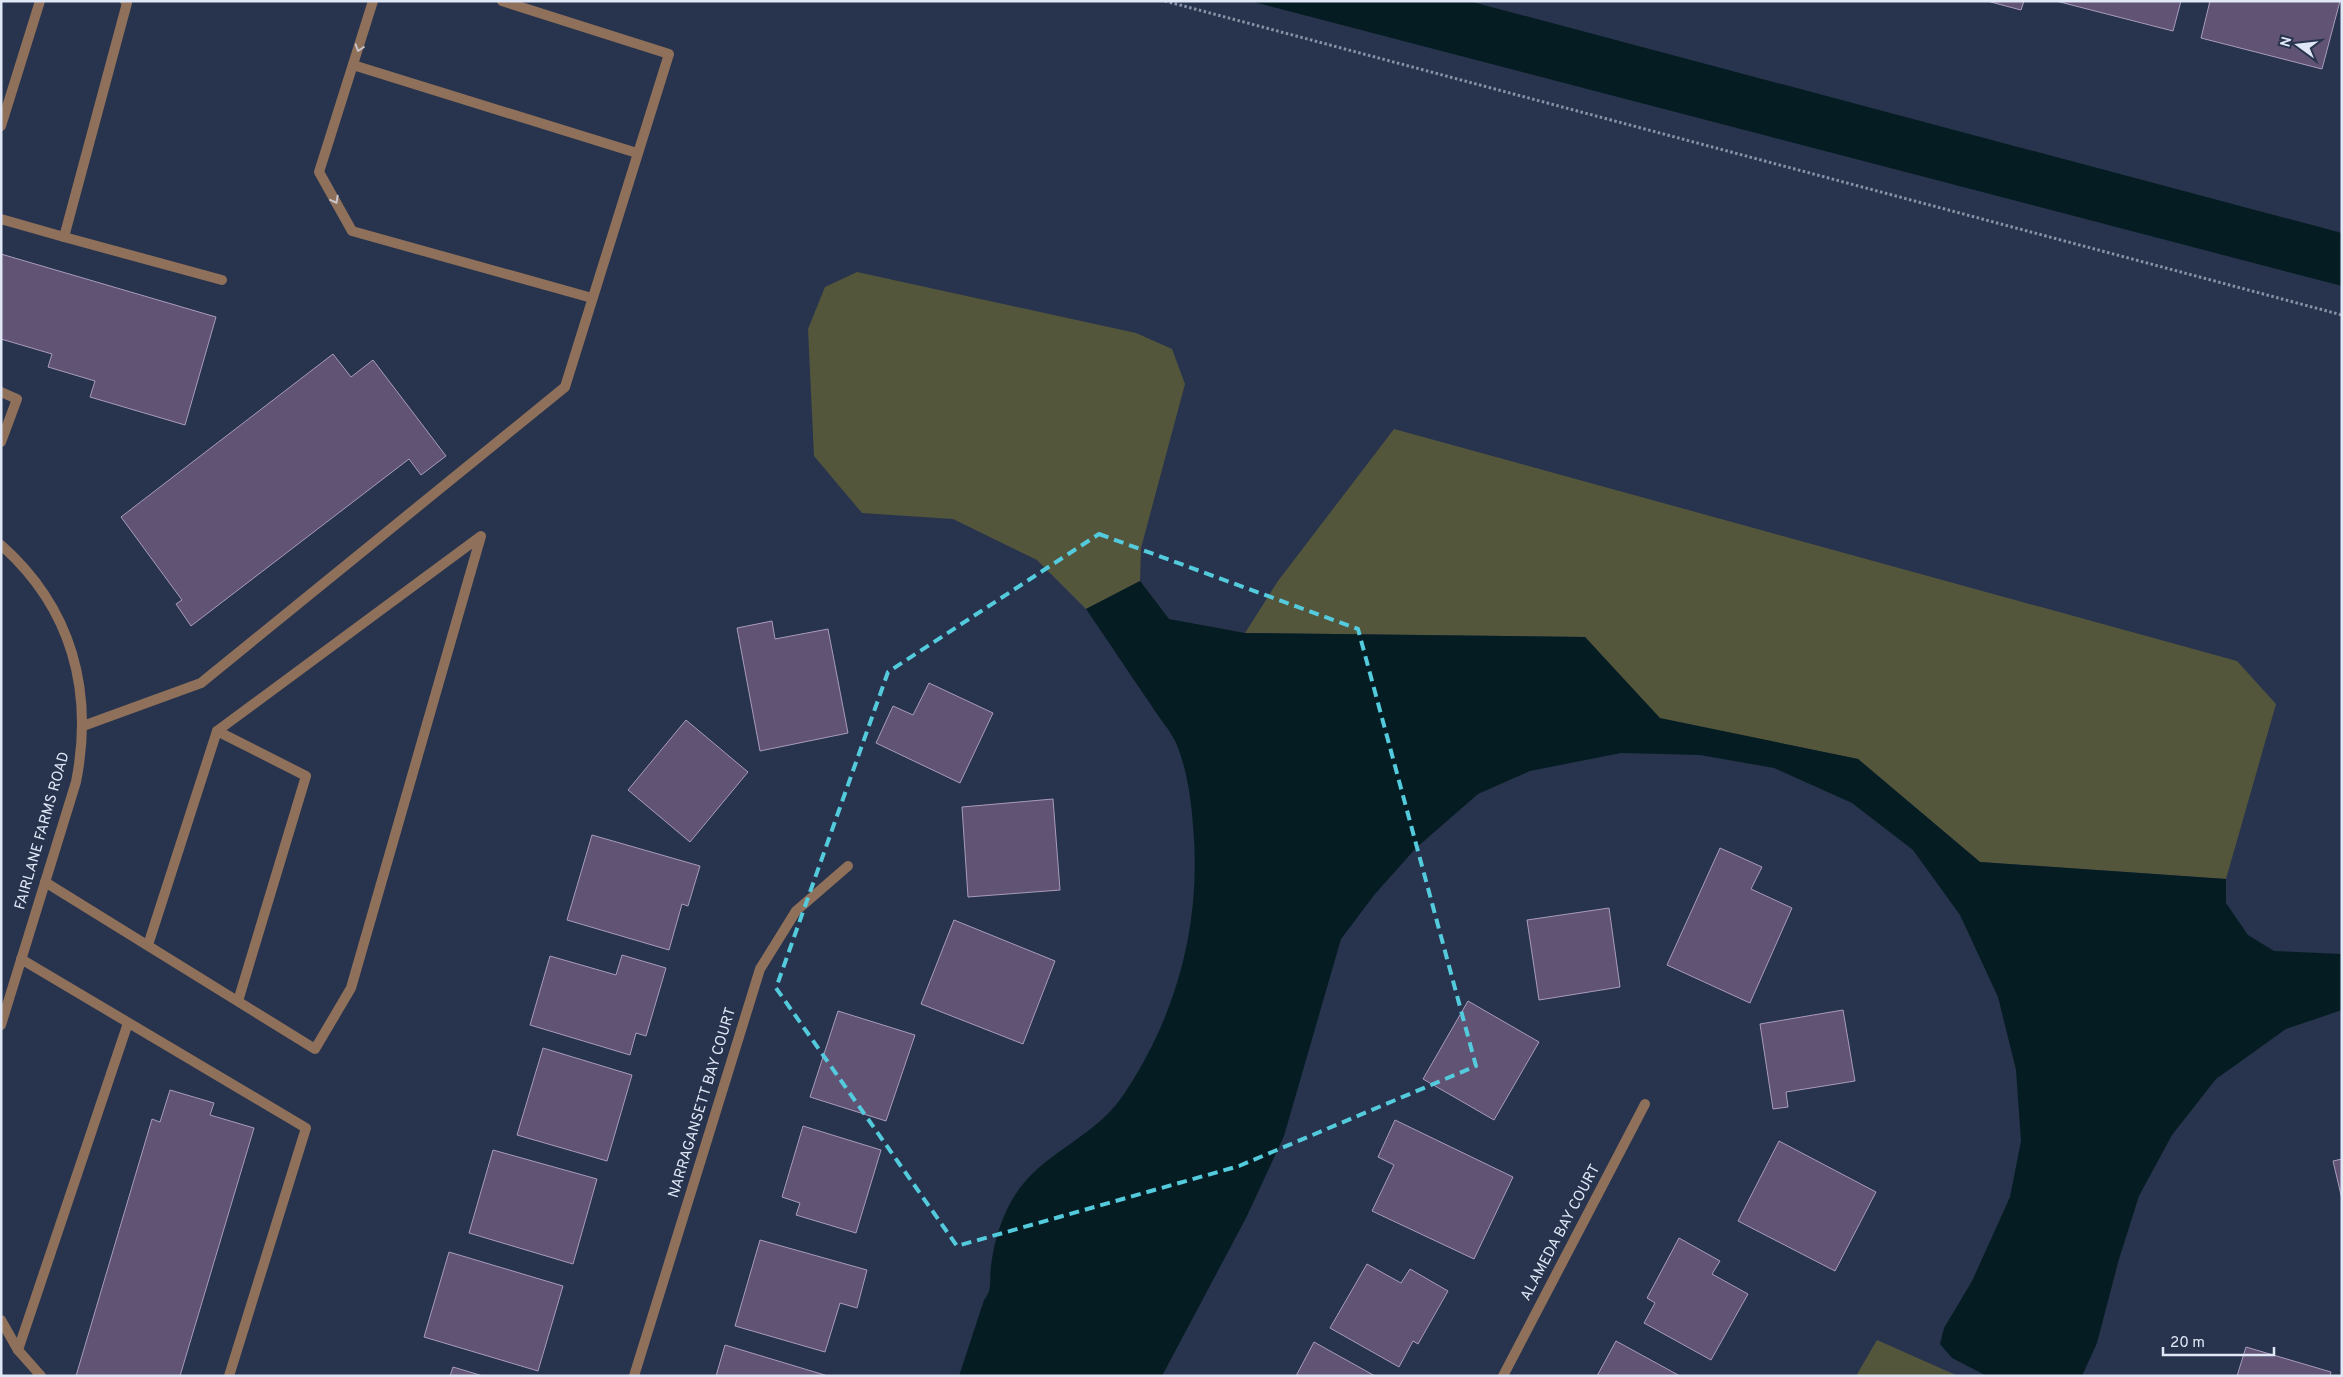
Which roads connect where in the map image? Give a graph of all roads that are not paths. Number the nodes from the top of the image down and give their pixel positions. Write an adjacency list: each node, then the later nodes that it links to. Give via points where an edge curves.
1 (40, 1): 6 (street)
2 (125, 1): 9 (street)
3 (374, 1): 5 (street, one-way to 5)
4 (502, 1): 7 (street, via 668,54)
5 (353, 65): 7 (street); 11 (street, one-way to 11, via 319,172 352,231)
6 (1, 126)
7 (638, 153): 11 (street)
8 (1, 219): 9 (street)
9 (64, 237): 10 (street)
10 (222, 280)
11 (592, 298): 15 (street, via 564,387 201,683)
12 (1, 392): 13 (street, via 17,400)
13 (1, 442)
14 (1, 545): 15 (street, FAIRLANE FARMS ROAD, via 44,592 58,617 77,670)
15 (83, 726): 18 (street, FAIRLANE FARMS ROAD, via 76,782)
16 (217, 731): 19 (street); 21 (street, via 306,776); 21 (street, via 481,536 351,988 315,1049)
17 (848, 866): 29 (street, NARRAGANSETT BAY COURT, via 796,911 760,969)
18 (45, 882): 19 (street); 20 (street, FAIRLANE FARMS ROAD)
19 (148, 945): 21 (street)
20 (21, 959): 22 (street); 23 (street, FAIRLANE FARMS ROAD)
21 (238, 1001)
22 (128, 1023): 26 (street); 28 (street, via 306,1128)
23 (1, 1025)
24 (1645, 1104): 30 (street, ALAMEDA BAY COURT)
25 (1, 1320): 26 (street)
26 (18, 1350): 27 (street)
27 (41, 1376)
28 (229, 1376)
29 (634, 1376)
30 (1503, 1376)

